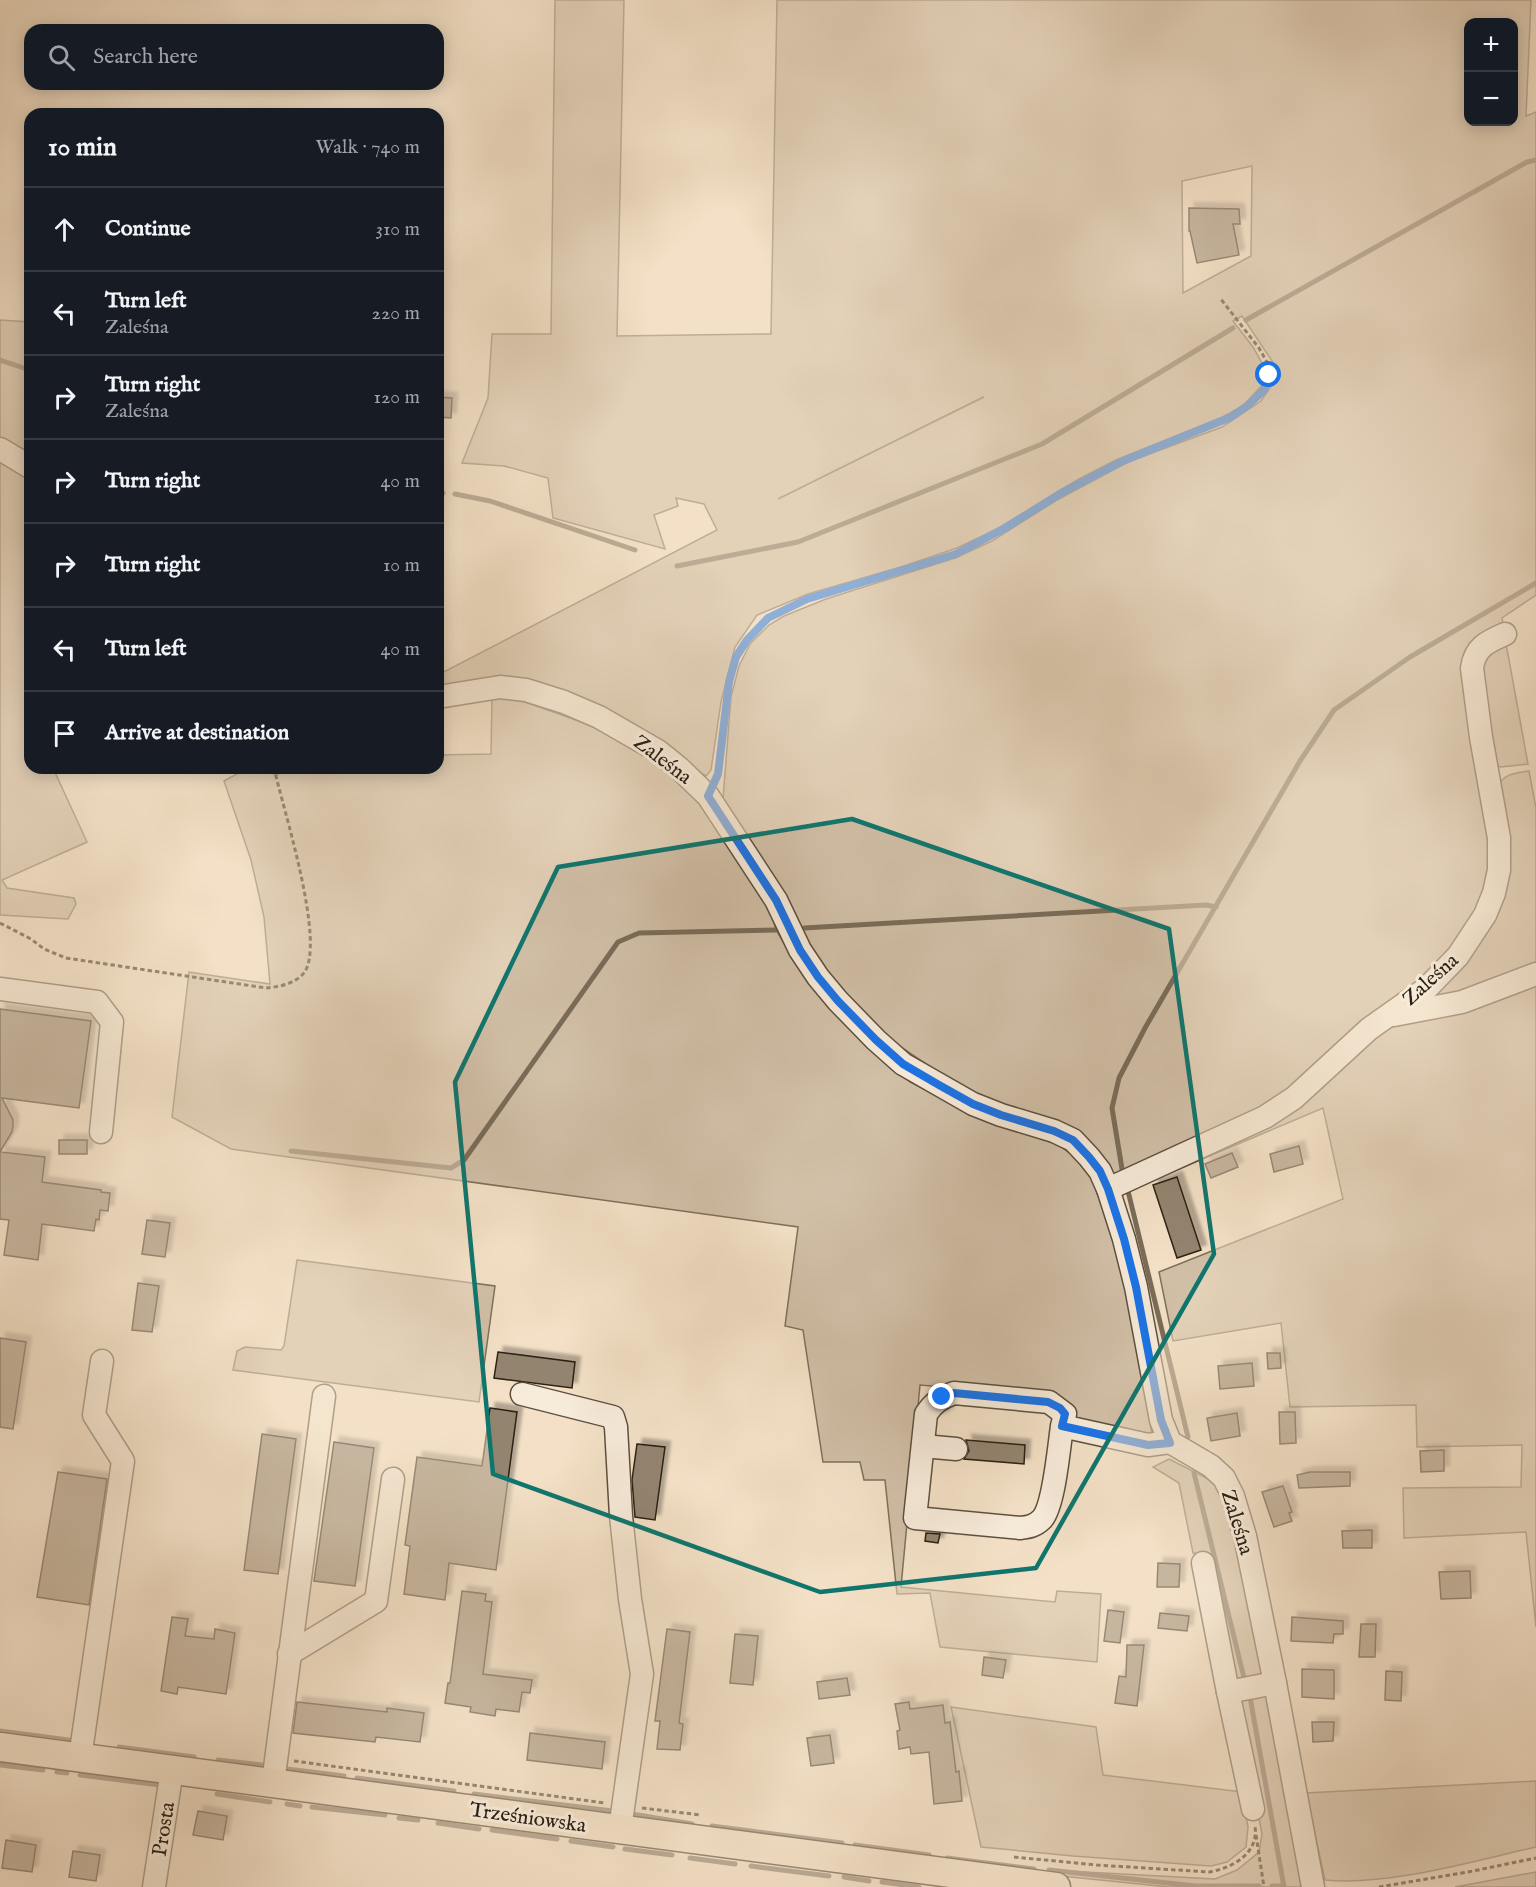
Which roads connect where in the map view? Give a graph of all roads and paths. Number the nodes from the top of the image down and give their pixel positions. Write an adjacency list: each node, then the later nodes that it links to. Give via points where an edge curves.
1 (1220, 298): 7 (path, via 1268,364 1264,390 1231,417 1123,461 956,554 807,599 768,618 736,657 729,682 718,774)
2 (0, 449): 3 (street)
3 (24, 463)
4 (1506, 634): 11 (street, Zaleśna, via 1482,645 1472,668 1499,838 1494,893 1485,915 1458,956 1427,988)
5 (444, 696): 7 (street, Zaleśna, via 500,687 526,690 564,702 658,751)
6 (276, 774): 8 (path, via 294,843 310,943 310,961 304,974 291,982 266,988 66,957 44,950)
7 (708, 796): 13 (street, Zaleśna, via 776,900 818,977 876,1040 903,1064 973,1104 1073,1140 1100,1171)
8 (0, 922)
9 (1536, 974): 11 (street, via 1462,1002)
10 (0, 989): 12 (street, via 97,1002 112,1022)
11 (1390, 1014): 13 (street, Zaleśna, via 1294,1098 1266,1117)
12 (100, 1132)
13 (1108, 1189): 18 (street, Zaleśna, via 1136,1287 1161,1420)
14 (102, 1361): 27 (street, via 94,1415 123,1461)
15 (522, 1394): 32 (street, via 613,1417 616,1427 621,1516 642,1674)
16 (324, 1396): 23 (street)
17 (1062, 1426): 18 (street, via 1148,1445); 19 (street, via 1065,1414 1048,1402 954,1393 942,1397 926,1414); 19 (street, via 1049,1505 1043,1518 1032,1527 915,1518)
18 (1170, 1443): 24 (street, Zaleśna, via 1211,1466 1224,1478 1233,1496)
19 (923, 1446): 20 (street)
20 (956, 1449)
21 (393, 1479): 23 (street, via 376,1601)
22 (1203, 1563): 25 (street)
23 (289, 1654): 29 (street)
24 (1275, 1683): 25 (street); 39 (street, Zaleśna)
25 (1228, 1692): 30 (street)
26 (0, 1748): 27 (main road, Trześniowska)
27 (80, 1758): 28 (main road, Trześniowska)
28 (172, 1770): 29 (main road, Trześniowska); 36 (street, Prosta)
29 (274, 1771): 32 (main road, Trześniowska); 32 (path)
30 (1252, 1809): 33 (path)
31 (707, 1816): 32 (path)
32 (622, 1817): 35 (main road, Trześniowska)
33 (1256, 1832): 35 (path, via 1252,1846 1237,1863 1209,1872 1098,1865); 38 (path)
34 (1536, 1858): 40 (path)
35 (1011, 1875): 37 (main road, Trześniowska)
36 (154, 1887)
37 (1056, 1887)
38 (1264, 1887)
39 (1313, 1887)
40 (1378, 1887)

